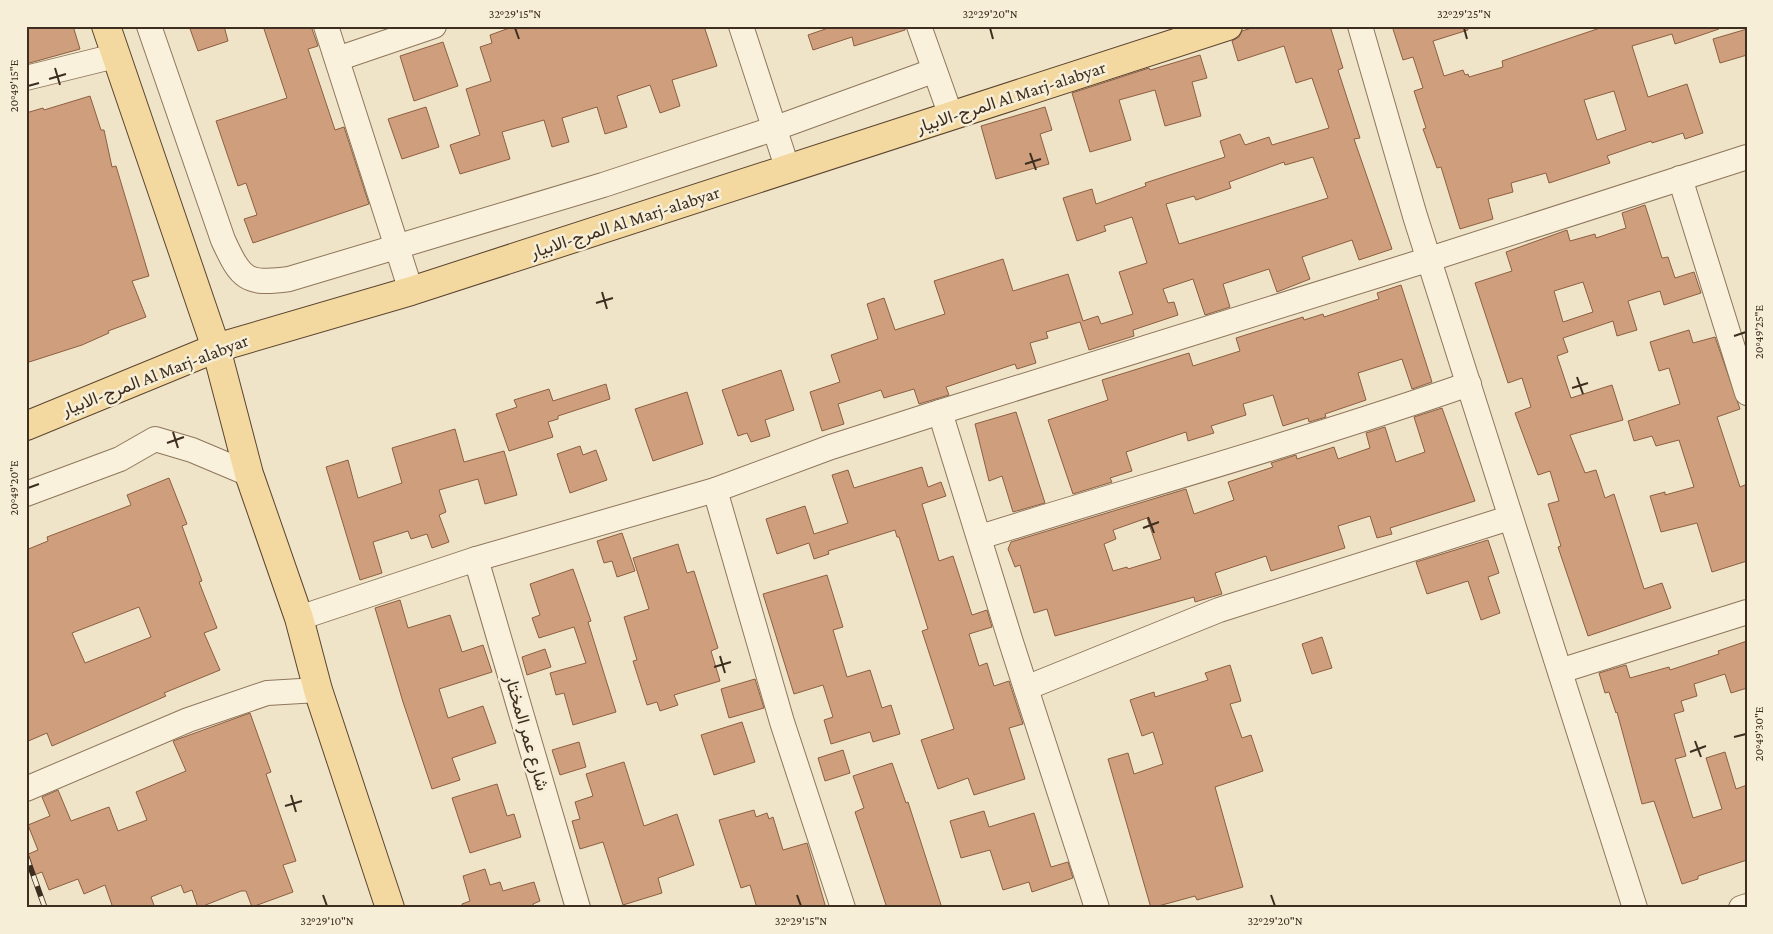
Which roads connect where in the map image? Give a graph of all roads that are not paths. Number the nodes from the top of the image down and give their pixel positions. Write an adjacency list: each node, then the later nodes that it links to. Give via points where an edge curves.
1 (106, 26): 9 (main road)
2 (148, 26): 18 (street, via 235,266 248,277 262,282 289,279)
3 (326, 26): 10 (street)
4 (741, 26): 14 (street)
5 (919, 26): 11 (street)
6 (1228, 26): 13 (main road, المرج-الابيار Al Marj-alabyar)
7 (1360, 26): 19 (street)
8 (421, 28): 10 (street)
9 (115, 56): 12 (street); 21 (main road)
10 (337, 59): 18 (street)
11 (933, 72): 13 (street); 14 (street)
12 (26, 78)
13 (950, 116): 16 (main road, المرج-الابيار Al Marj-alabyar)
14 (773, 129): 16 (street); 18 (street, via 602,185)
15 (1747, 157): 17 (street)
16 (788, 170): 20 (main road, المرج-الابيار Al Marj-alabyar)
17 (1680, 178): 19 (street); 23 (street)
18 (395, 246): 20 (street)
19 (1430, 259): 22 (street); 24 (street)
20 (411, 291): 21 (main road, المرج-الابيار Al Marj-alabyar)
21 (216, 348): 25 (main road, المرج-الابيار Al Marj-alabyar); 26 (main road)
22 (1469, 384): 29 (street); 30 (street, via 1353,424)
23 (1747, 393)
24 (940, 412): 27 (street, via 831,447); 30 (street)
25 (26, 426)
26 (249, 474): 28 (street, via 192,450 155,439 120,459); 33 (main road)
27 (715, 490): 31 (street); 41 (street, via 782,722)
28 (26, 494)
29 (1509, 518): 34 (street); 35 (street, via 1219,610)
30 (980, 537): 35 (street)
31 (476, 559): 33 (street); 40 (street, شارع عمر المختار)
32 (1747, 612): 34 (street)
33 (299, 618): 36 (main road)
34 (1560, 672): 43 (street)
35 (1026, 688): 42 (street)
36 (318, 690): 37 (street, via 267,693 188,720); 39 (main road)
37 (26, 789)
38 (1747, 906): 44 (street)
39 (390, 908)
40 (578, 908)
41 (843, 908)
42 (1098, 908)
43 (1635, 908)
44 (1741, 908)

